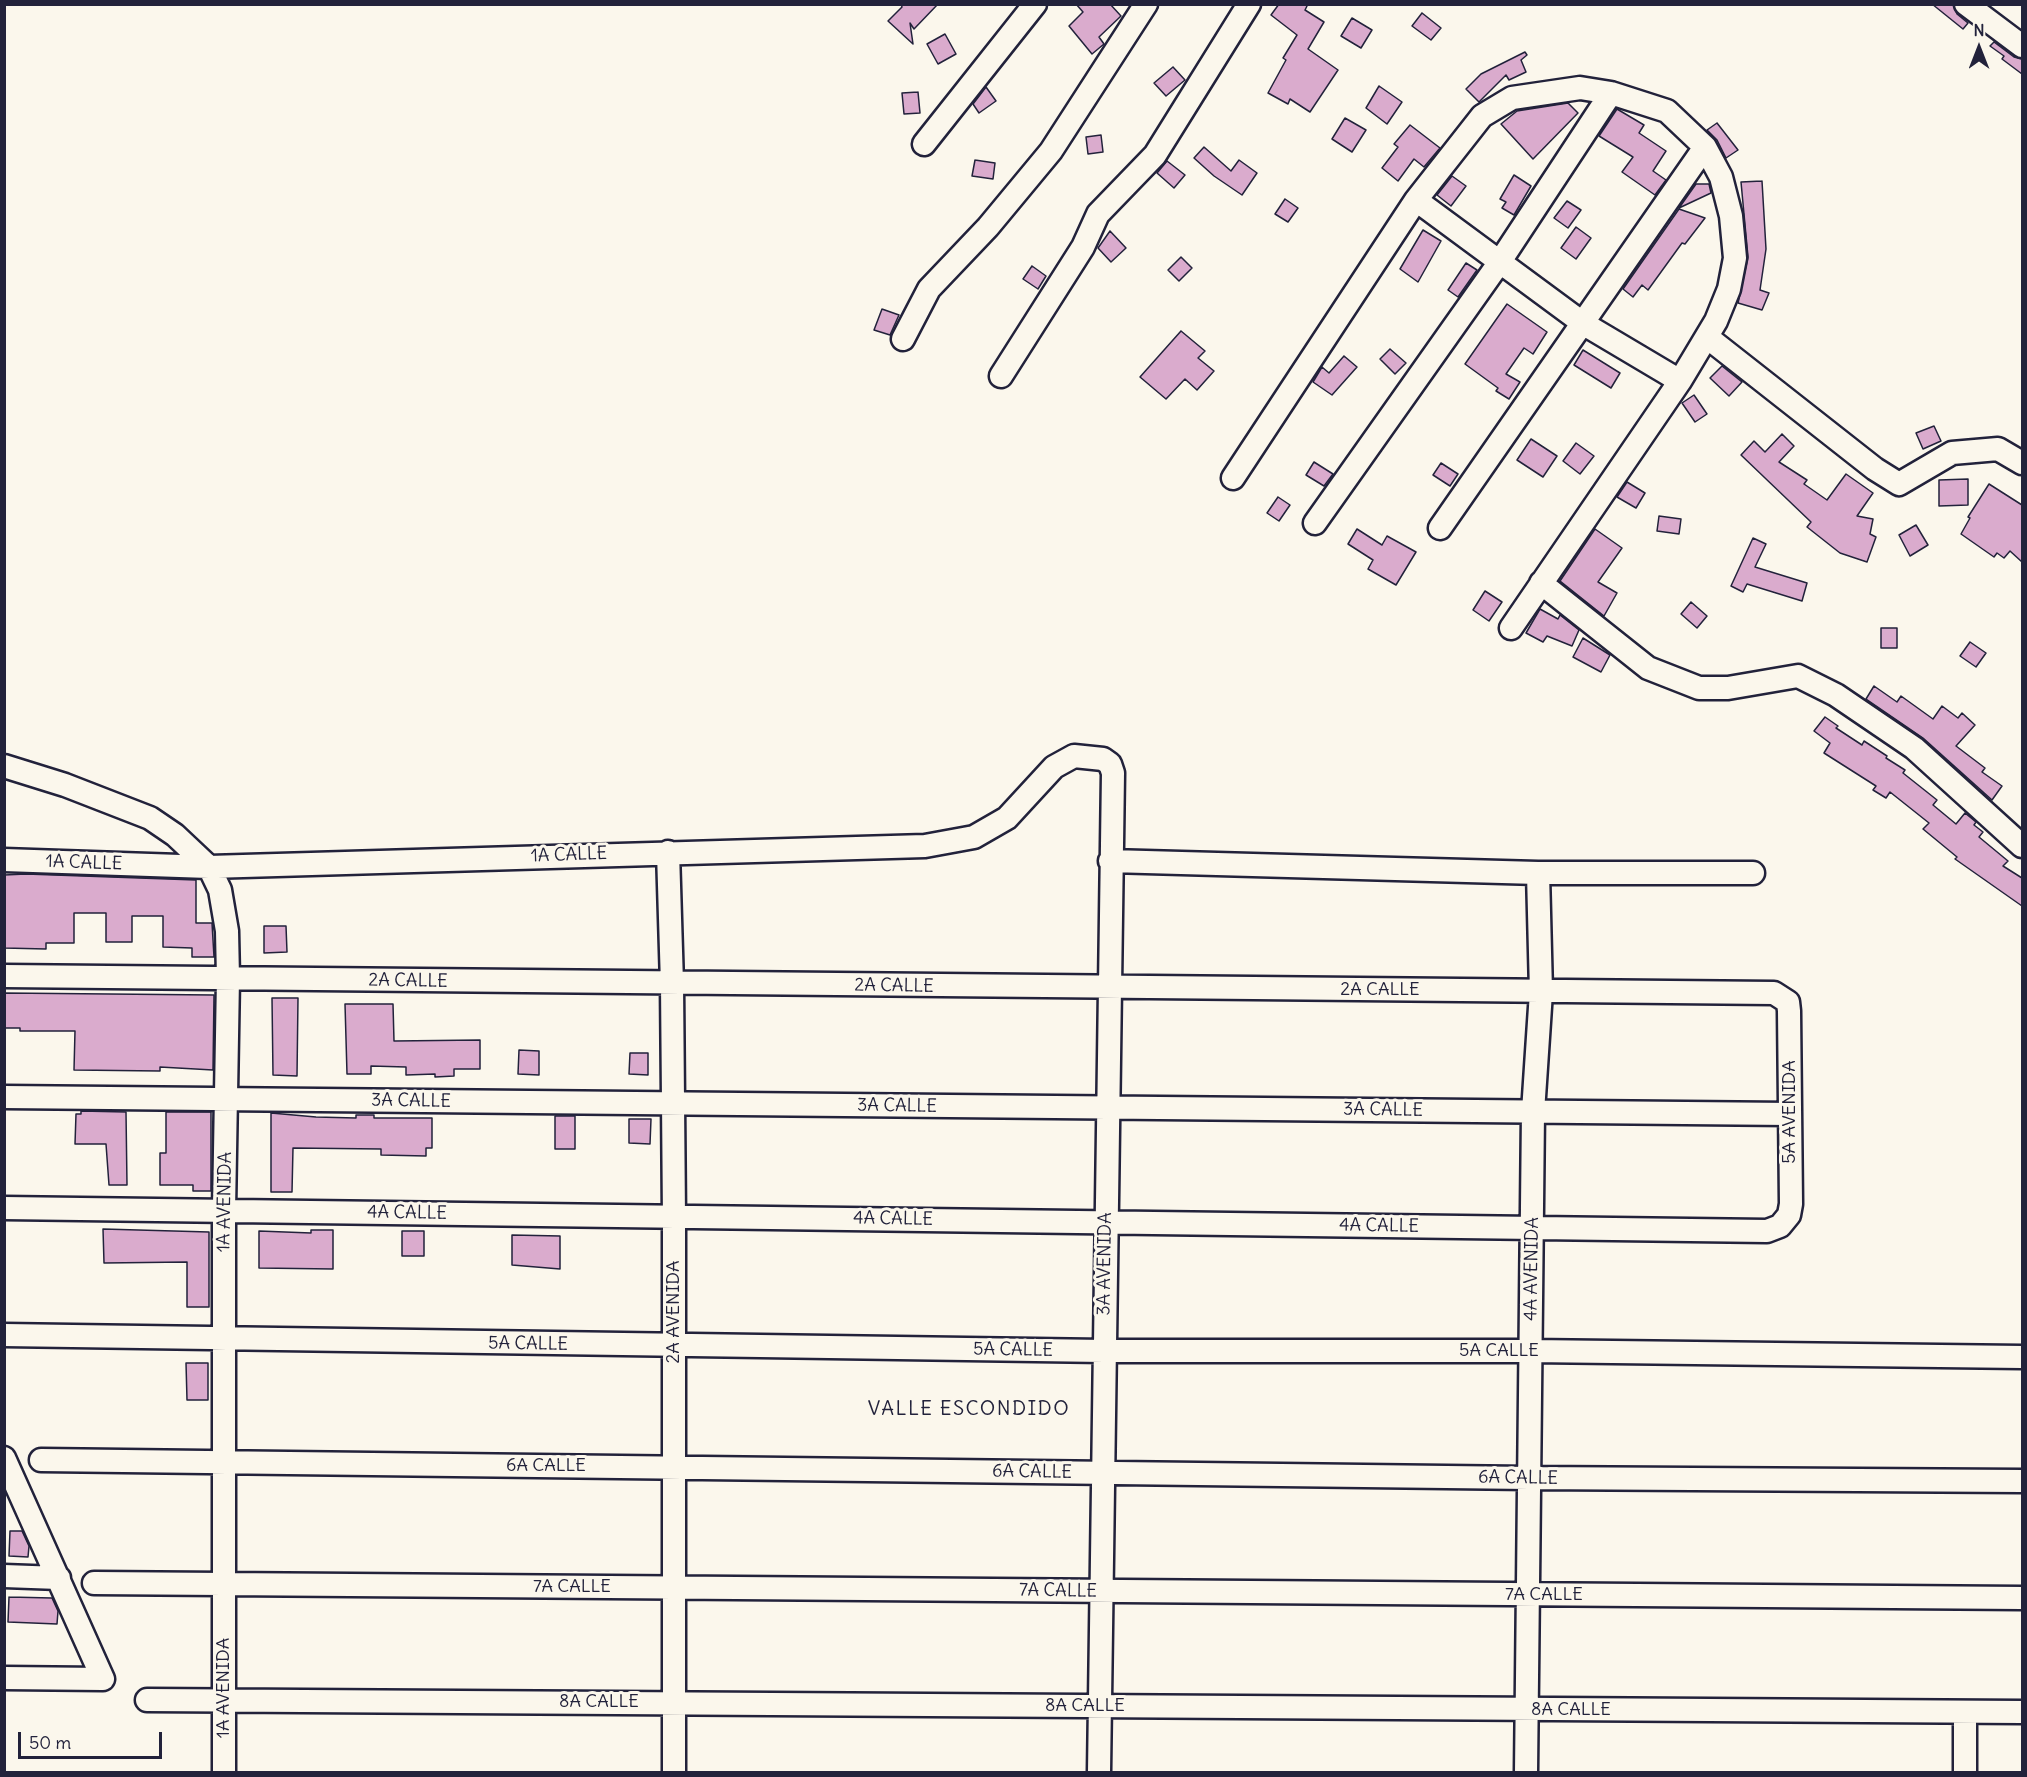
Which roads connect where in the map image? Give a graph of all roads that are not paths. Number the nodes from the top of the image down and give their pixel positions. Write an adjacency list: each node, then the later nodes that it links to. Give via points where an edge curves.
1 (1035, 4): 7 (street)
2 (1146, 4): 13 (street, via 1051,151 988,227 929,289)
3 (1249, 4): 14 (street, via 1155,155 1098,214 1083,247)
4 (1966, 4): 5 (street)
5 (2022, 46)
6 (1611, 93): 8 (street, via 1667,111); 9 (street, via 1580,88 1512,98 1482,116); 10 (street)
7 (924, 144)
8 (1704, 147): 11 (street); 12 (street, via 1721,177 1731,216 1735,258 1729,289)
9 (1416, 200): 10 (street); 17 (street)
10 (1499, 263): 11 (street); 18 (street)
11 (1584, 324): 15 (street); 19 (street)
12 (1707, 337): 15 (street); 16 (street, via 1899,484 1952,453 1998,449)
13 (903, 339)
14 (1000, 376)
15 (1680, 381): 20 (street)
16 (2022, 463)
17 (1233, 478)
18 (1315, 523)
19 (1440, 528)
20 (1541, 583): 21 (street); 24 (street, via 1648,668 1699,688 1728,688 1798,676 1836,695 1914,748)
21 (1511, 628)
22 (1103, 759): 25 (street, 1A CALLE, via 1074,756 1054,766 1007,818 974,837 925,846); 27 (street, 3A AVENIDA, via 1113,772)
23 (4, 766): 28 (street, 1A AVENIDA, via 150,818)
24 (2022, 846)
25 (668, 852): 28 (street, 1A CALLE); 33 (street, 2A AVENIDA)
26 (4, 860): 28 (street, 1A CALLE)
27 (1110, 861): 29 (street); 34 (street, 3A AVENIDA)
28 (209, 867): 32 (street, 1A AVENIDA, via 220,890 227,932)
29 (1538, 873): 30 (street); 35 (street, 4A AVENIDA)
30 (1753, 873)
31 (4, 976): 32 (street, 2A CALLE)
32 (228, 978): 33 (street, 2A CALLE); 38 (street, 1A AVENIDA)
33 (672, 984): 34 (street, 2A CALLE); 39 (street, 2A AVENIDA)
34 (1108, 989): 35 (street, 2A CALLE); 40 (street, 3A AVENIDA)
35 (1540, 992): 36 (street, 2A CALLE, via 1774,993); 41 (street, 4A AVENIDA)
36 (1783, 997): 42 (street, 5A AVENIDA, via 1789,1011)
37 (4, 1097): 38 (street, 3A CALLE)
38 (227, 1099): 39 (street, 3A CALLE); 44 (street, 1A AVENIDA)
39 (673, 1103): 40 (street, 3A CALLE); 45 (street, 2A AVENIDA)
40 (1107, 1107): 41 (street, 3A CALLE); 46 (street, 3A AVENIDA)
41 (1533, 1112): 42 (street, 3A CALLE); 48 (street, 4A AVENIDA)
42 (1790, 1114): 47 (street, 5A AVENIDA, via 1791,1204 1789,1215)
43 (4, 1208): 44 (street, 4A CALLE)
44 (224, 1210): 45 (street, 4A CALLE); 50 (street, 1A AVENIDA)
45 (674, 1216): 46 (street, 4A CALLE); 51 (street, 2A AVENIDA)
46 (1106, 1222): 48 (street, 4A CALLE); 52 (street, 3A AVENIDA)
47 (1780, 1226): 48 (street, 4A CALLE, via 1767,1231)
48 (1532, 1228): 53 (street, 4A AVENIDA)
49 (4, 1335): 50 (street, 5A CALLE)
50 (225, 1340): 51 (street, 5A CALLE); 57 (street, 1A AVENIDA)
51 (674, 1346): 52 (street, 5A CALLE); 58 (street, 2A AVENIDA)
52 (1104, 1351): 53 (street, 5A CALLE); 59 (street, 3A AVENIDA)
53 (1531, 1351): 54 (street, 5A CALLE); 60 (street, 4A AVENIDA)
54 (2022, 1357)
55 (41, 1460): 57 (street, 6A CALLE)
56 (5, 1461): 63 (street)
57 (225, 1463): 58 (street, 6A CALLE); 65 (street, 1A AVENIDA)
58 (674, 1467): 59 (street, 6A CALLE); 66 (street, 2A AVENIDA)
59 (1102, 1473): 60 (street, 6A CALLE); 67 (street, 3A AVENIDA)
60 (1529, 1478): 61 (street, 6A CALLE); 68 (street, 4A AVENIDA)
61 (2022, 1481)
62 (4, 1576): 63 (street)
63 (59, 1578): 70 (street, via 103,1679)
64 (94, 1583): 65 (street, 7A CALLE)
65 (225, 1584): 66 (street, 7A CALLE); 71 (street, 1A AVENIDA)
66 (674, 1587): 67 (street, 7A CALLE); 73 (street, 2A AVENIDA)
67 (1101, 1592): 68 (street, 7A CALLE); 74 (street, 3A AVENIDA)
68 (1528, 1595): 69 (street, 7A CALLE); 75 (street, 4A AVENIDA)
69 (2022, 1598)
70 (4, 1678)
71 (225, 1699): 72 (street, 8A CALLE); 73 (street, 8A CALLE); 78 (street, 1A AVENIDA)
72 (147, 1700)
73 (674, 1702): 74 (street, 8A CALLE); 79 (street, 2A AVENIDA)
74 (1100, 1707): 75 (street, 8A CALLE); 80 (street, 3A AVENIDA)
75 (1526, 1709): 76 (street, 8A CALLE); 81 (street, 4A AVENIDA)
76 (1965, 1712): 77 (street, 8A CALLE); 82 (street)
77 (2022, 1712)
78 (225, 1773)
79 (674, 1773)
80 (1100, 1773)
81 (1526, 1773)
82 (1965, 1773)

